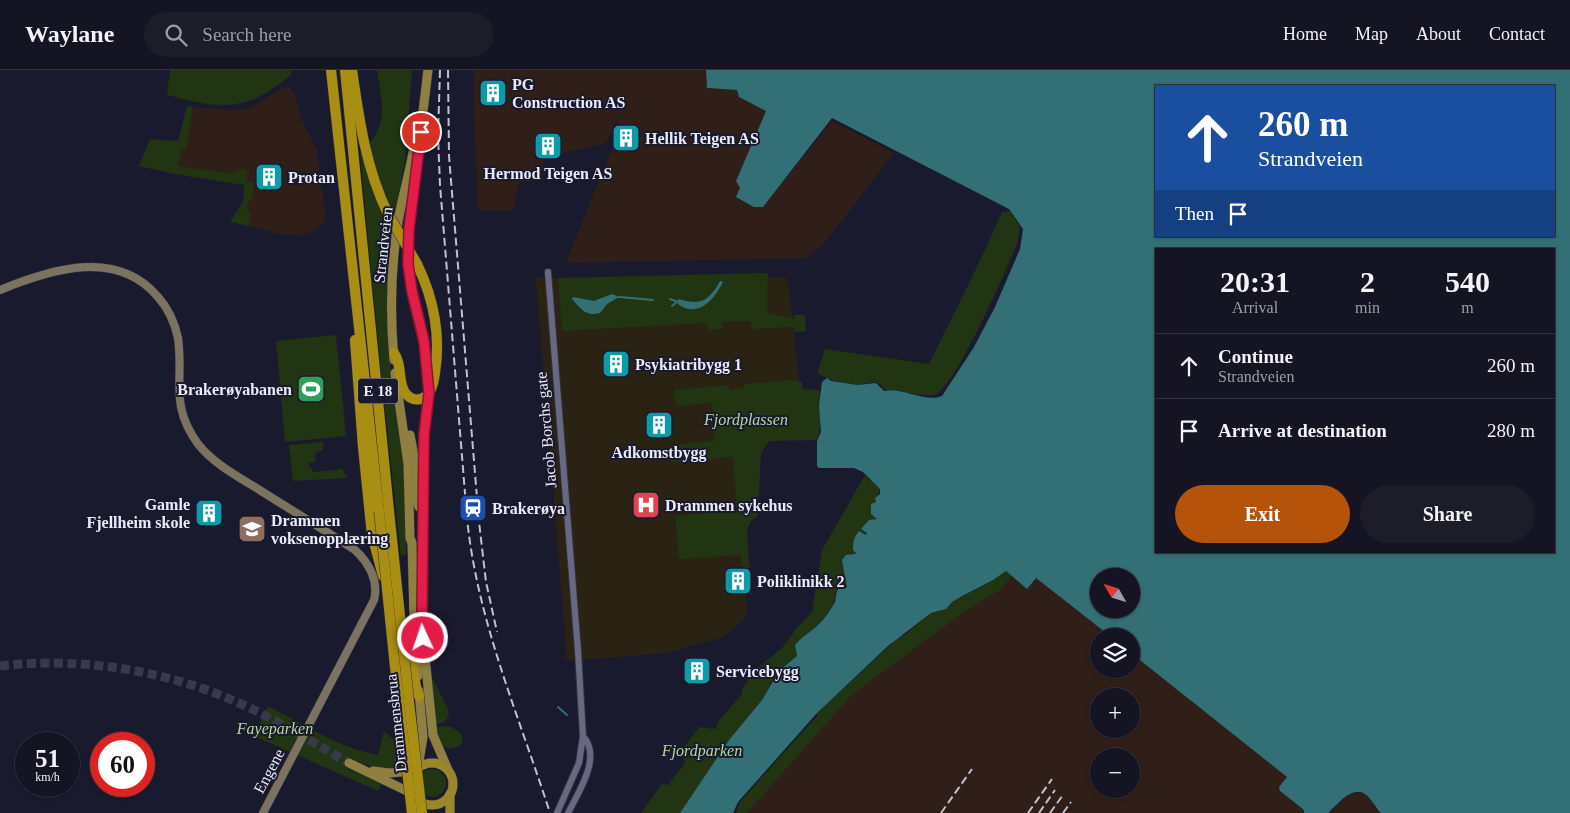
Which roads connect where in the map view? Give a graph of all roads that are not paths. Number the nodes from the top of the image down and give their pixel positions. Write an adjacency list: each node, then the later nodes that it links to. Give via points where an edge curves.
1 (331, 70): 8 (highway, E 18)
2 (345, 70): 13 (highway, E 18)
3 (352, 70): 10 (highway, bridge, via 369,165 377,190 417,264 431,298 437,325 437,361)
4 (424, 70): 9 (main road, Strandveien, via 413,153 396,232 392,314)
5 (428, 70): 10 (main road, Strandveien, via 409,229 408,264 424,341)
6 (548, 272): 16 (street, Jacob Borchs gate)
7 (0, 290): 22 (main road, Engene, via 39,276 102,267 122,271 144,283 160,300 176,329 179,399 185,422 202,448 222,466 349,546 370,568 376,582 374,600)
8 (357, 308): 13 (highway, E 18); 15 (highway, E 18, via 354,323 357,384 372,536 410,651)
9 (394, 352): 10 (highway, E 18, via 405,393 416,399); 11 (main road, Strandveien)
10 (429, 393): 12 (main road, Strandveien, via 424,435)
11 (402, 425): 12 (main road, via 409,433 416,466 418,505); 14 (main road, Strandveien, via 409,477)
12 (424, 510): 14 (main road, via 417,520); 18 (main road, Strandveien, via 422,611 425,667 433,734)
13 (384, 511): 23 (highway, Drammensbrua / E 18, bridge, via 394,667); 24 (highway, Drammensbrua / E 18, bridge)
14 (412, 543): 15 (main road)
15 (419, 696): 17 (main road, E 18, via 423,737)
16 (583, 736): 26 (street, Jacob Borchs gate, via 578,763); 27 (street, Jacob Borchs gate, via 589,742 591,760)
17 (416, 769): 18 (highway, via 433,763); 19 (highway, via 410,782); 19 (main road, via 380,772 349,763)
18 (448, 770): 20 (highway, via 453,781)
19 (413, 794): 21 (highway)
20 (450, 794): 21 (highway); 25 (highway)
21 (434, 809)
22 (263, 813)
23 (412, 813)
24 (422, 813)
25 (450, 813)
26 (557, 813)
27 (568, 813)

